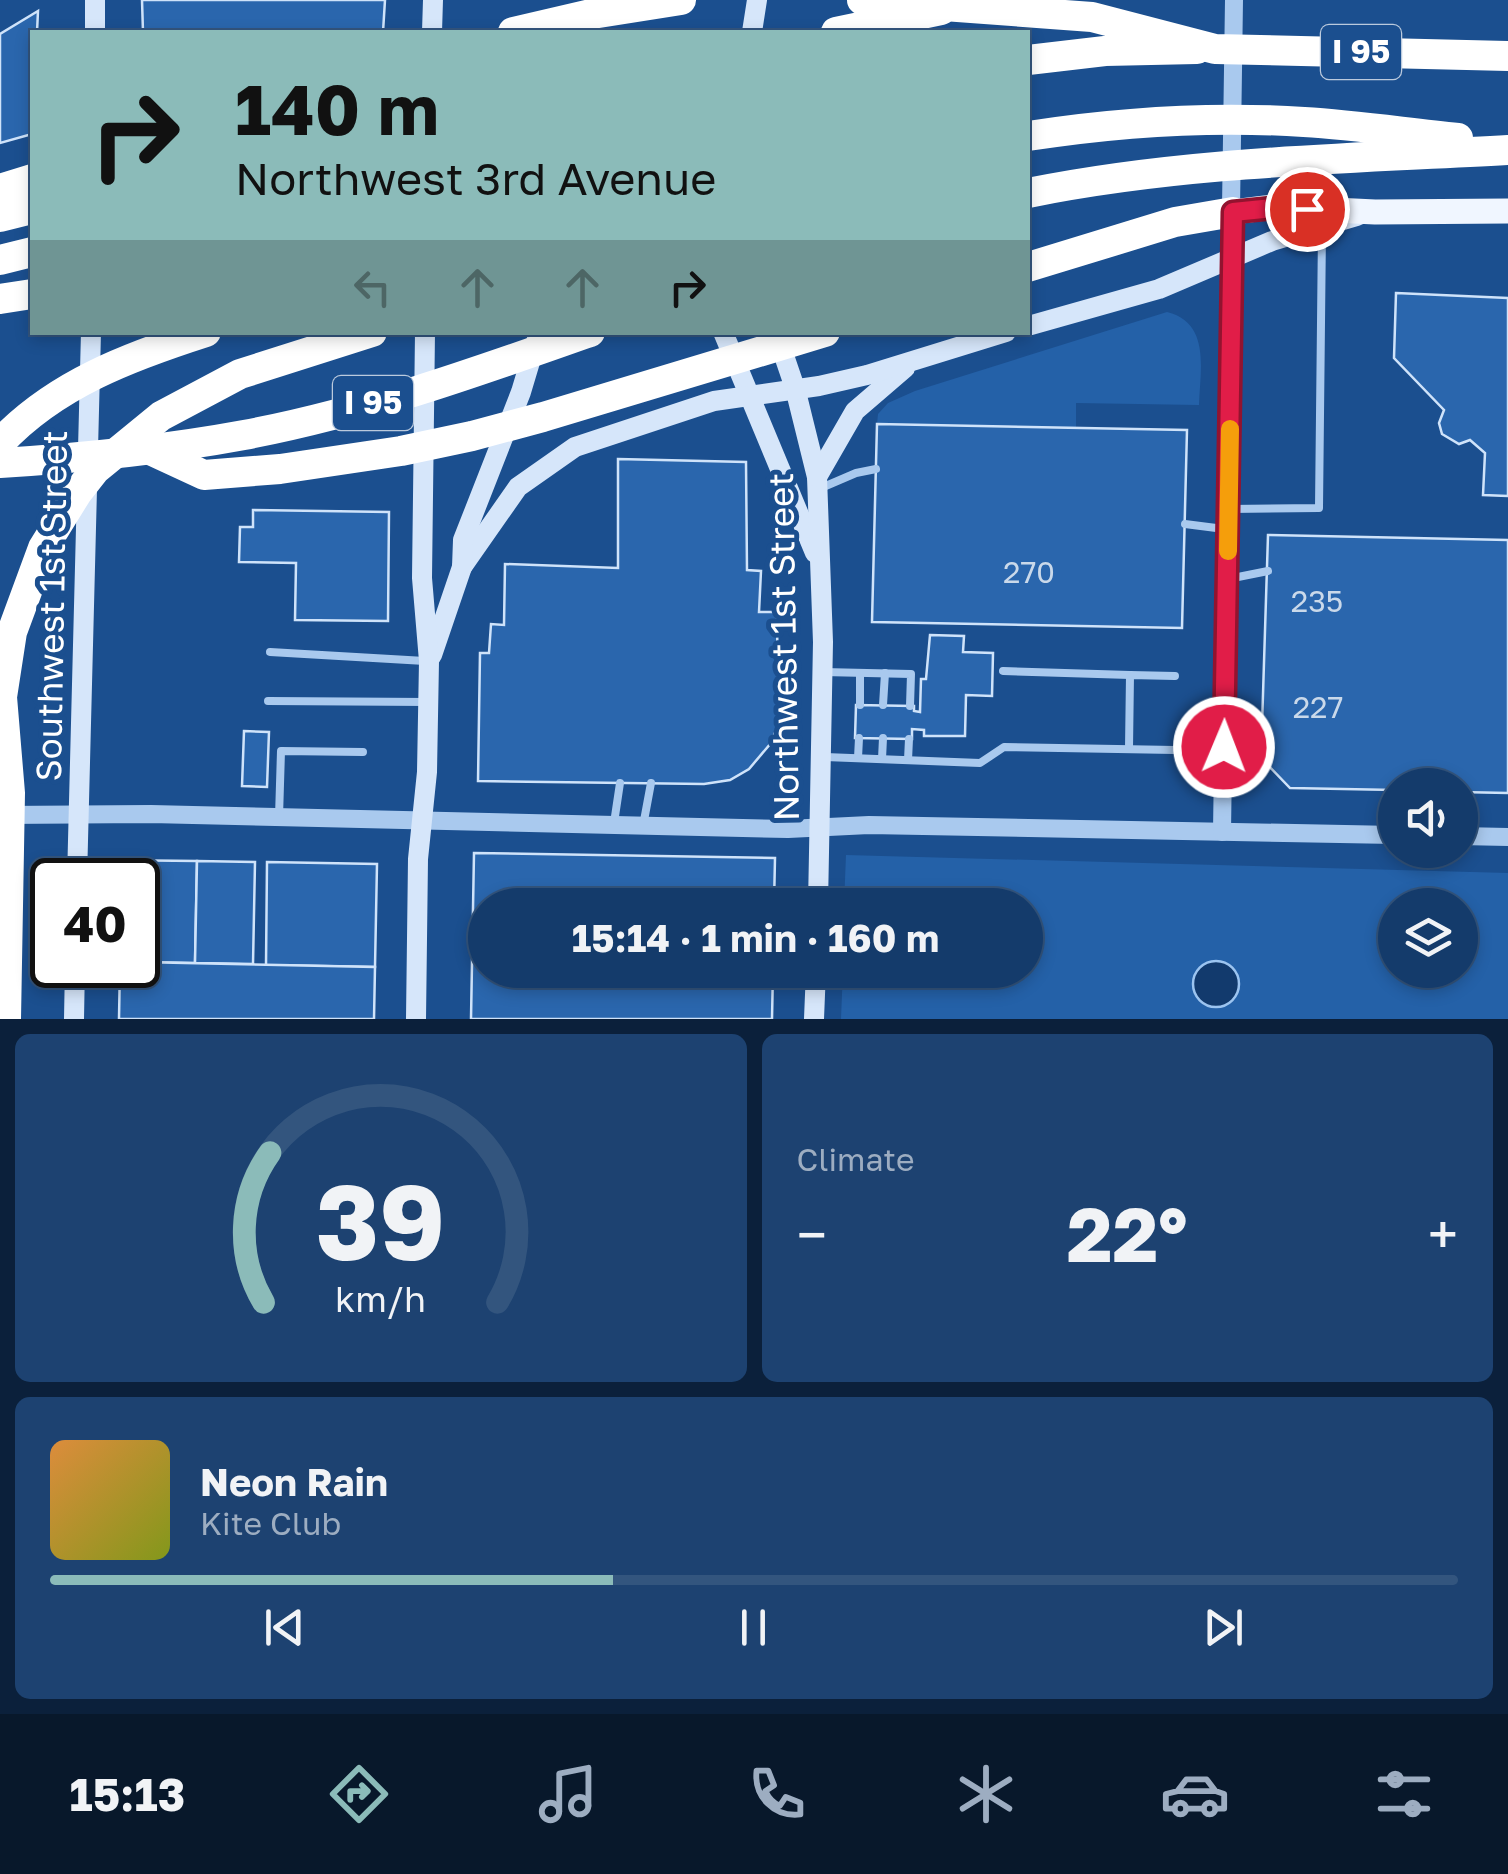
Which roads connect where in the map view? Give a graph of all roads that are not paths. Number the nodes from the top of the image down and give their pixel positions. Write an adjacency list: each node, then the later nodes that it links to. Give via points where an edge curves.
1 (95, 0): 10 (main road)
2 (433, 0): 11 (main road)
3 (567, 0): 13 (main road)
4 (602, 0): 14 (main road)
5 (681, 0): 12 (highway, bridge)
6 (757, 0): 15 (main road)
7 (862, 0): 17 (highway, bridge, via 1092,17)
8 (994, 0): 16 (highway)
9 (1234, 0): 27 (street)
10 (95, 30)
11 (432, 30)
12 (522, 30)
13 (567, 30)
14 (610, 30)
15 (752, 30)
16 (846, 30)
17 (1215, 49): 18 (highway, I 95, bridge); 19 (highway, I 95, bridge)
18 (1508, 56)
19 (1030, 60)
20 (1030, 136): 21 (highway, bridge, via 1132,124 1303,122)
21 (1508, 147): 24 (highway, bridge, via 1196,167)
22 (30, 180): 23 (highway)
23 (0, 188)
24 (1030, 193)
25 (30, 210): 29 (highway)
26 (1508, 211): 28 (main road)
27 (1233, 212): 28 (main road); 32 (street); 34 (highway, via 1174,222)
28 (1375, 212): 30 (main road)
29 (0, 217)
30 (1322, 225): 32 (main road); 56 (lane, via 1319,508)
31 (30, 252): 33 (highway)
32 (1233, 259): 37 (main road, via 1158,289); 56 (street)
33 (0, 260)
34 (1030, 266)
35 (30, 294): 36 (highway)
36 (0, 300)
37 (1030, 325)
38 (91, 335): 90 (main road, Southwest 1st Street)
39 (197, 335): 51 (highway, bridge, via 94,374)
40 (363, 335): 73 (highway, bridge, via 214,386 162,416 95,470 34,567 12,632)
41 (425, 335): 64 (main road, via 422,578)
42 (538, 335): 60 (main road, via 462,540)
43 (581, 335): 52 (highway, I 95, bridge, via 300,423)
44 (723, 335): 50 (main road)
45 (777, 335): 49 (main road, Northwest 1st Street)
46 (815, 335): 52 (highway, bridge, via 543,417 401,451 204,475)
47 (996, 335): 48 (main road)
48 (914, 360): 49 (main road); 55 (main road, via 855,412)
49 (795, 388): 50 (main road); 55 (main road, Northwest 1st Street)
50 (749, 395): 59 (main road); 60 (main road, via 575,447 518,487)
51 (0, 442)
52 (150, 450): 53 (highway, I 95, bridge)
53 (0, 463)
54 (876, 469): 55 (lane)
55 (817, 483): 59 (main road, Northwest 1st Street)
56 (1229, 509): 58 (street)
57 (1185, 524): 58 (lane)
58 (1228, 529): 62 (street)
59 (820, 564): 65 (main road, Northwest 1st Street)
60 (462, 566): 64 (main road)
61 (1268, 571): 62 (lane)
62 (1228, 580): 96 (street)
63 (270, 652): 64 (lane)
64 (429, 661): 72 (main road)
65 (822, 672): 67 (lane); 83 (main road, Northwest 1st Street)
66 (1003, 672): 69 (lane)
67 (860, 673): 68 (lane); 74 (lane)
68 (885, 673): 75 (lane); 76 (lane, via 911,674)
69 (1130, 675): 70 (lane); 80 (lane)
70 (1175, 676)
71 (268, 701): 72 (lane)
72 (428, 702): 92 (main road)
73 (1, 704): 104 (highway, bridge, via 10,793)
74 (860, 705)
75 (884, 706)
76 (910, 706)
77 (859, 738): 84 (lane)
78 (882, 738): 85 (lane)
79 (909, 739): 86 (lane)
80 (1129, 748): 81 (lane); 86 (lane, via 1004,746 980,762)
81 (1175, 750)
82 (363, 752): 91 (lane, via 281,751)
83 (822, 757): 84 (lane); 95 (main road, Northwest 1st Street)
84 (858, 758): 85 (lane)
85 (882, 759): 86 (lane)
86 (908, 760)
87 (620, 783): 93 (lane)
88 (651, 783): 94 (lane)
89 (0, 815): 90 (street)
90 (80, 815): 91 (street); 100 (main road, Southwest 1st Street)
91 (279, 817): 92 (street)
92 (422, 821): 93 (street); 106 (main road)
93 (614, 825): 94 (street)
94 (643, 826): 95 (street)
95 (821, 827): 96 (street); 101 (main road, Northwest 1st Street)
96 (1222, 832): 97 (street)
97 (1378, 835)
98 (1478, 836): 99 (street)
99 (1508, 836)
100 (79, 858)
101 (819, 888)
102 (75, 988): 105 (main road)
103 (815, 988): 107 (main road)
104 (6, 1019)
105 (74, 1019)
106 (416, 1019)
107 (814, 1019)

